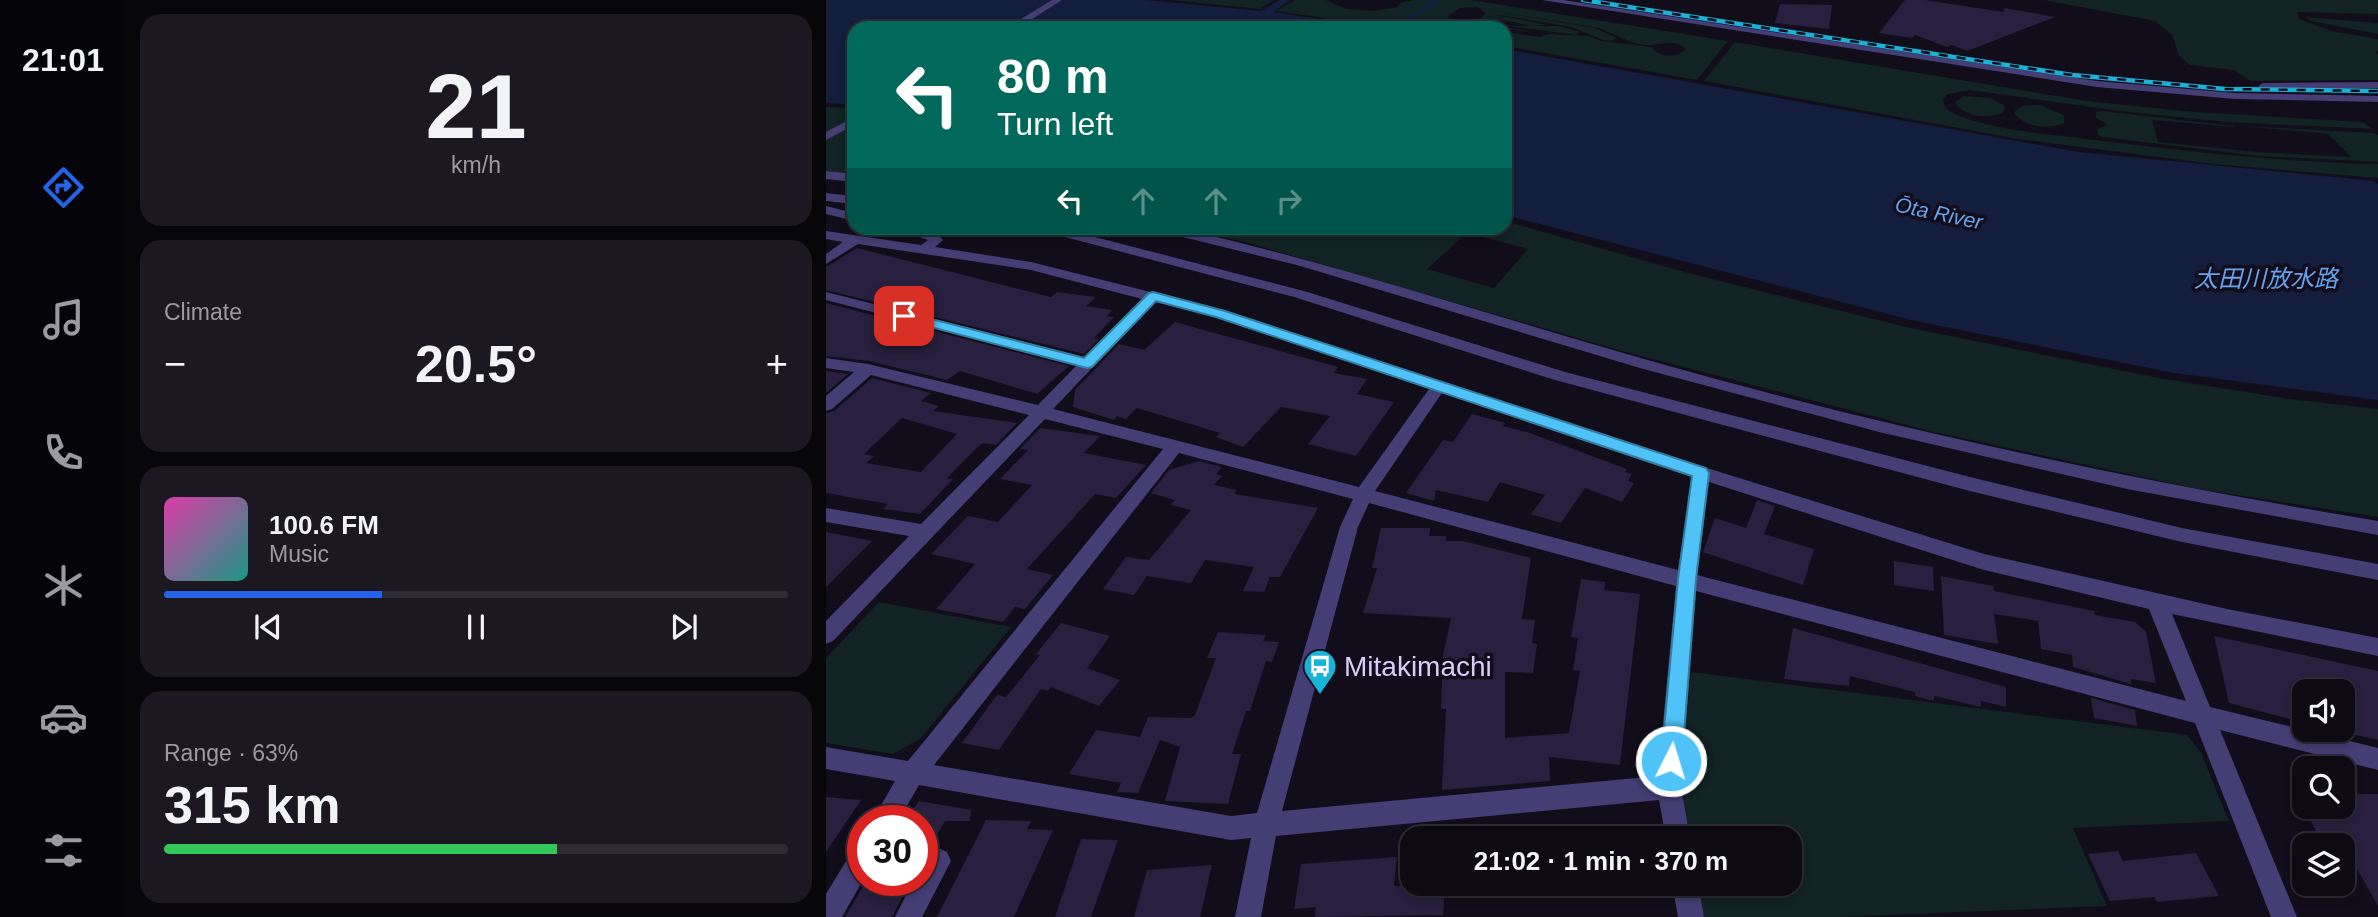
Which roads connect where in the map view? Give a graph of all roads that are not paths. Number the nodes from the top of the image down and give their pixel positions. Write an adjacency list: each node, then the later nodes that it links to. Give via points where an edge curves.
1 (1058, 0): 4 (street)
2 (1546, 0): 6 (street, via 2097,84 2235,96)
3 (1604, 0): 5 (street, via 2130,78 2271,86)
4 (1023, 21)
5 (2378, 85)
6 (2378, 99)
7 (847, 124): 8 (street)
8 (826, 137)
9 (826, 176): 10 (street)
10 (847, 178)
11 (826, 197): 12 (street)
12 (847, 199)
13 (826, 210): 14 (street)
14 (847, 215)
15 (826, 235): 19 (street)
16 (931, 235): 20 (street, via 936,240)
17 (1074, 235): 36 (street, via 1299,294 1561,376 1970,484 2182,536)
18 (1190, 235): 34 (street, via 1385,286 1715,384 1878,425 2064,470)
19 (856, 239): 20 (street); 21 (street)
20 (925, 250): 23 (street, via 1031,267)
21 (826, 260)
22 (826, 296): 25 (street)
23 (1153, 296): 25 (street); 27 (street)
24 (826, 363): 26 (street)
25 (1087, 363): 29 (street)
26 (868, 369): 28 (street); 29 (street)
27 (1439, 386): 31 (street); 32 (street)
28 (826, 405)
29 (1041, 411): 30 (street); 35 (street)
30 (1175, 446): 32 (street); 44 (street)
31 (1701, 473): 37 (street); 38 (street, via 1984,562)
32 (1364, 494): 37 (street); 47 (street, via 1349,527)
33 (826, 516): 35 (street)
34 (2378, 528)
35 (926, 532): 39 (street)
36 (2378, 572)
37 (1687, 579): 41 (street); 45 (street)
38 (2157, 602): 40 (street); 41 (street)
39 (826, 635)
40 (2378, 647)
41 (2203, 716): 43 (street); 56 (street)
42 (826, 758): 44 (street)
43 (2378, 759)
44 (913, 773): 46 (street); 47 (street, via 1231,828)
45 (1669, 787): 47 (street); 48 (street)
46 (894, 805)
47 (1266, 825): 54 (street)
48 (1676, 826)
49 (847, 884): 52 (street)
50 (919, 896): 53 (street)
51 (1687, 896): 55 (street)
52 (827, 917)
53 (908, 917)
54 (1248, 917)
55 (1690, 917)
56 (2284, 917)

